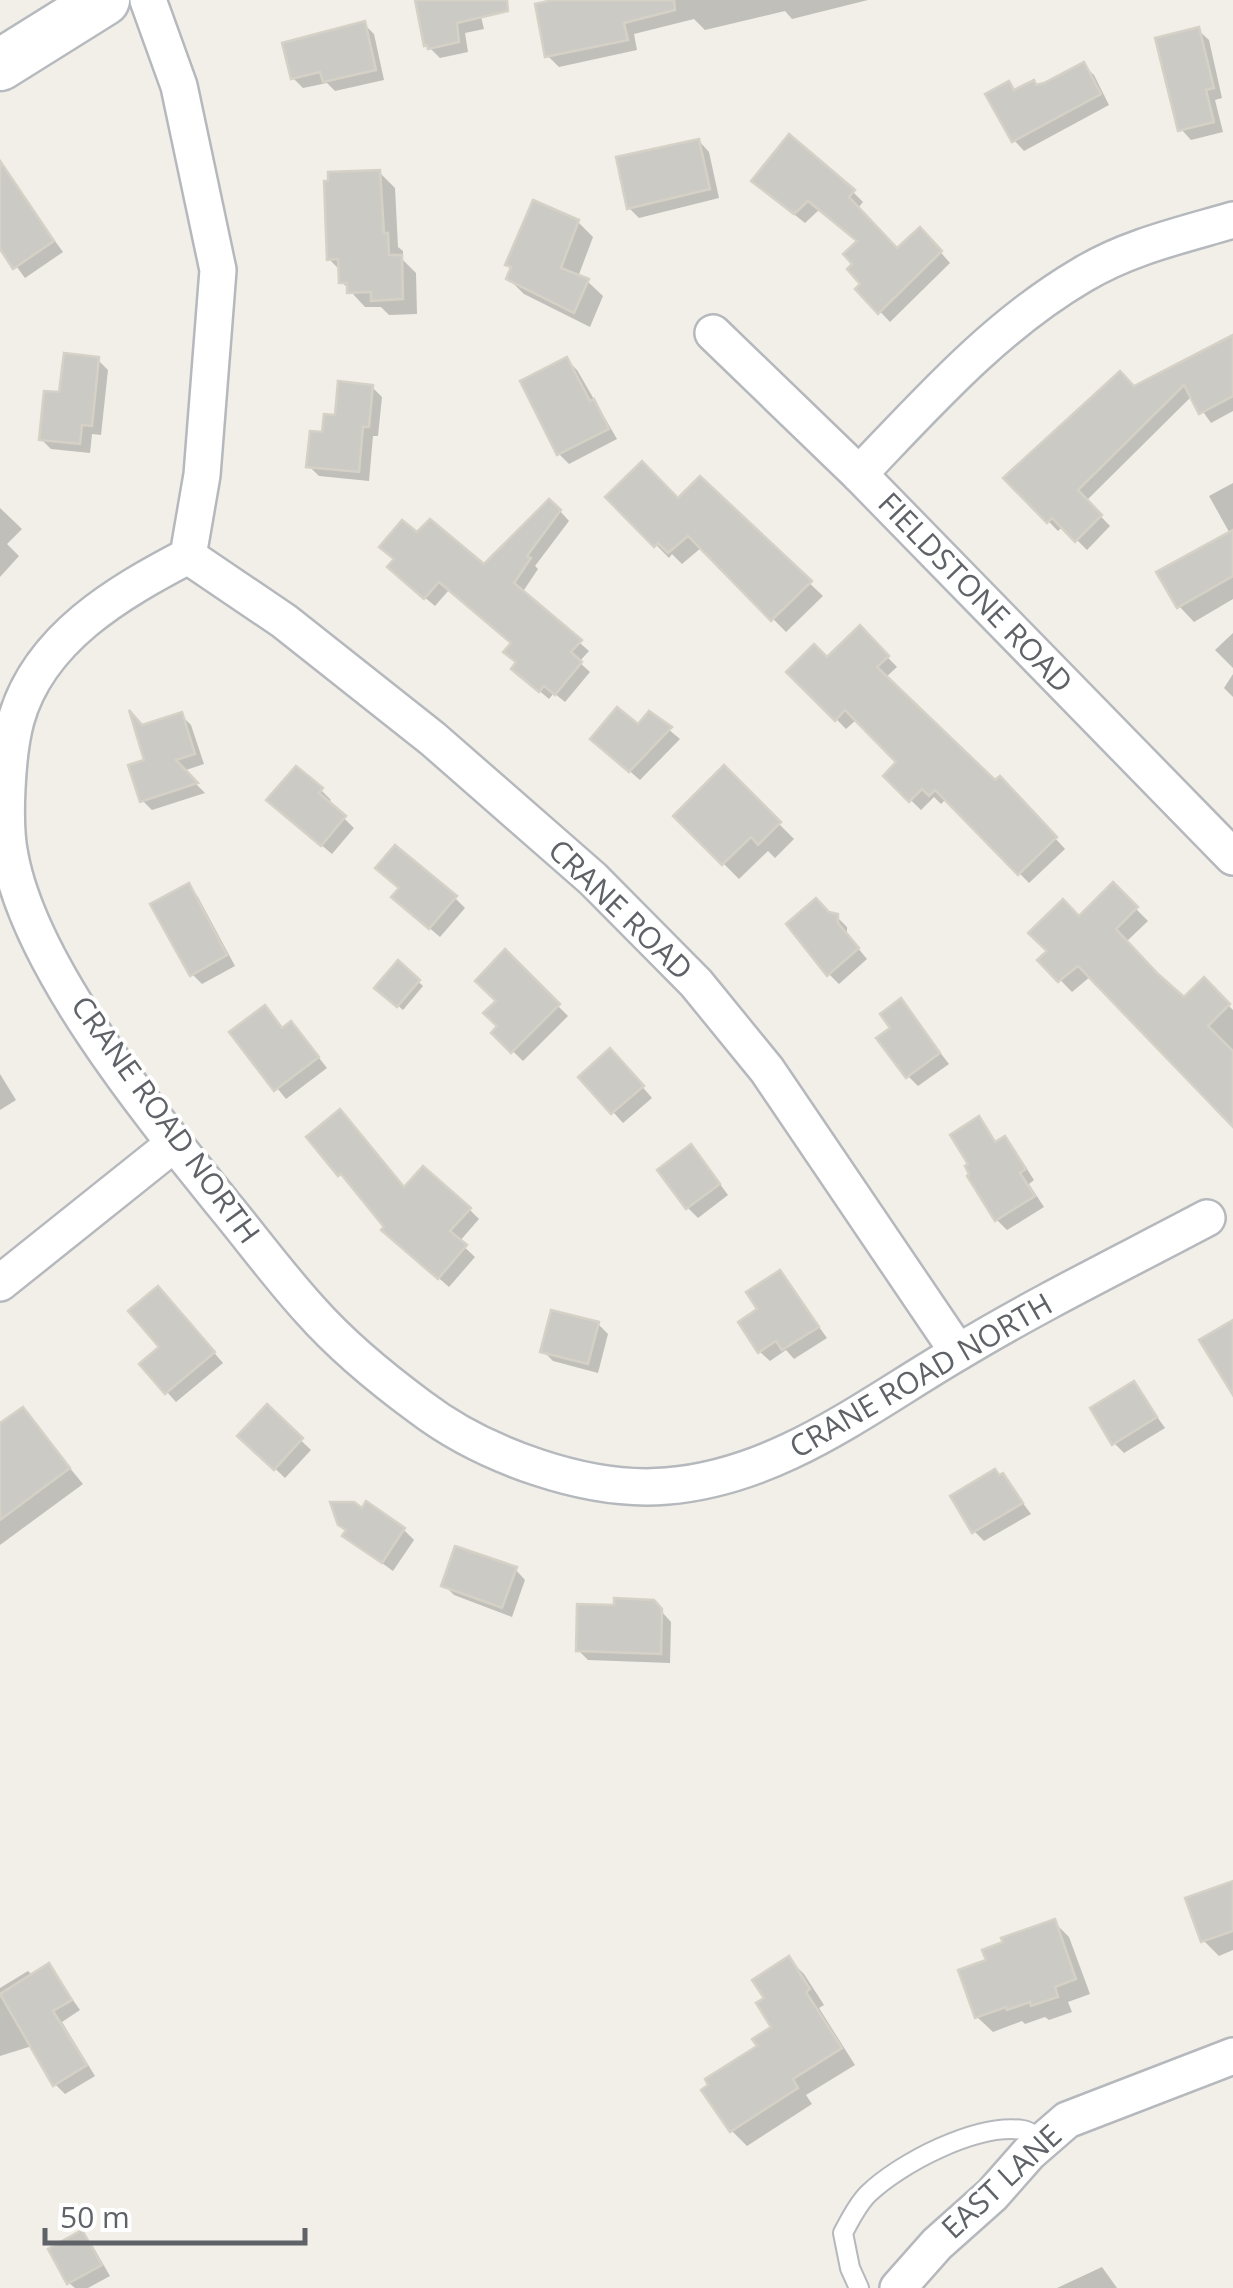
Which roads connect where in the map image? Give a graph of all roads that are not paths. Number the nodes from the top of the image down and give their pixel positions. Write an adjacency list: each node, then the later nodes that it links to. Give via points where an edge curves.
1 (104, 0): 3 (main road)
2 (148, 0): 7 (street, via 180,86 218,270 202,475)
3 (0, 65)
4 (1233, 220): 6 (street, via 1121,255 1050,295 964,364)
5 (713, 333): 6 (street, FIELDSTONE ROAD)
6 (859, 474): 8 (street, FIELDSTONE ROAD)
7 (188, 556): 9 (street, CRANE ROAD NORTH, via 104,605 52,654 16,720 6,815 10,857 46,949 101,1043); 12 (street, CRANE ROAD, via 284,621 433,739 593,879 696,983 767,1070)
8 (1233, 856)
9 (174, 1144): 11 (street); 12 (street, CRANE ROAD NORTH, via 312,1312 422,1410 481,1443 579,1480 670,1486 722,1476 775,1458 868,1411)
10 (1206, 1218): 12 (street, CRANE ROAD NORTH)
11 (0, 1283)
12 (958, 1352)
13 (1233, 2056): 14 (street, EAST LANE, via 1067,2120)
14 (1043, 2142): 15 (lane, via 1026,2130 987,2132 896,2172 866,2195 843,2234); 16 (street, EAST LANE)
15 (859, 2288)
16 (898, 2288)

